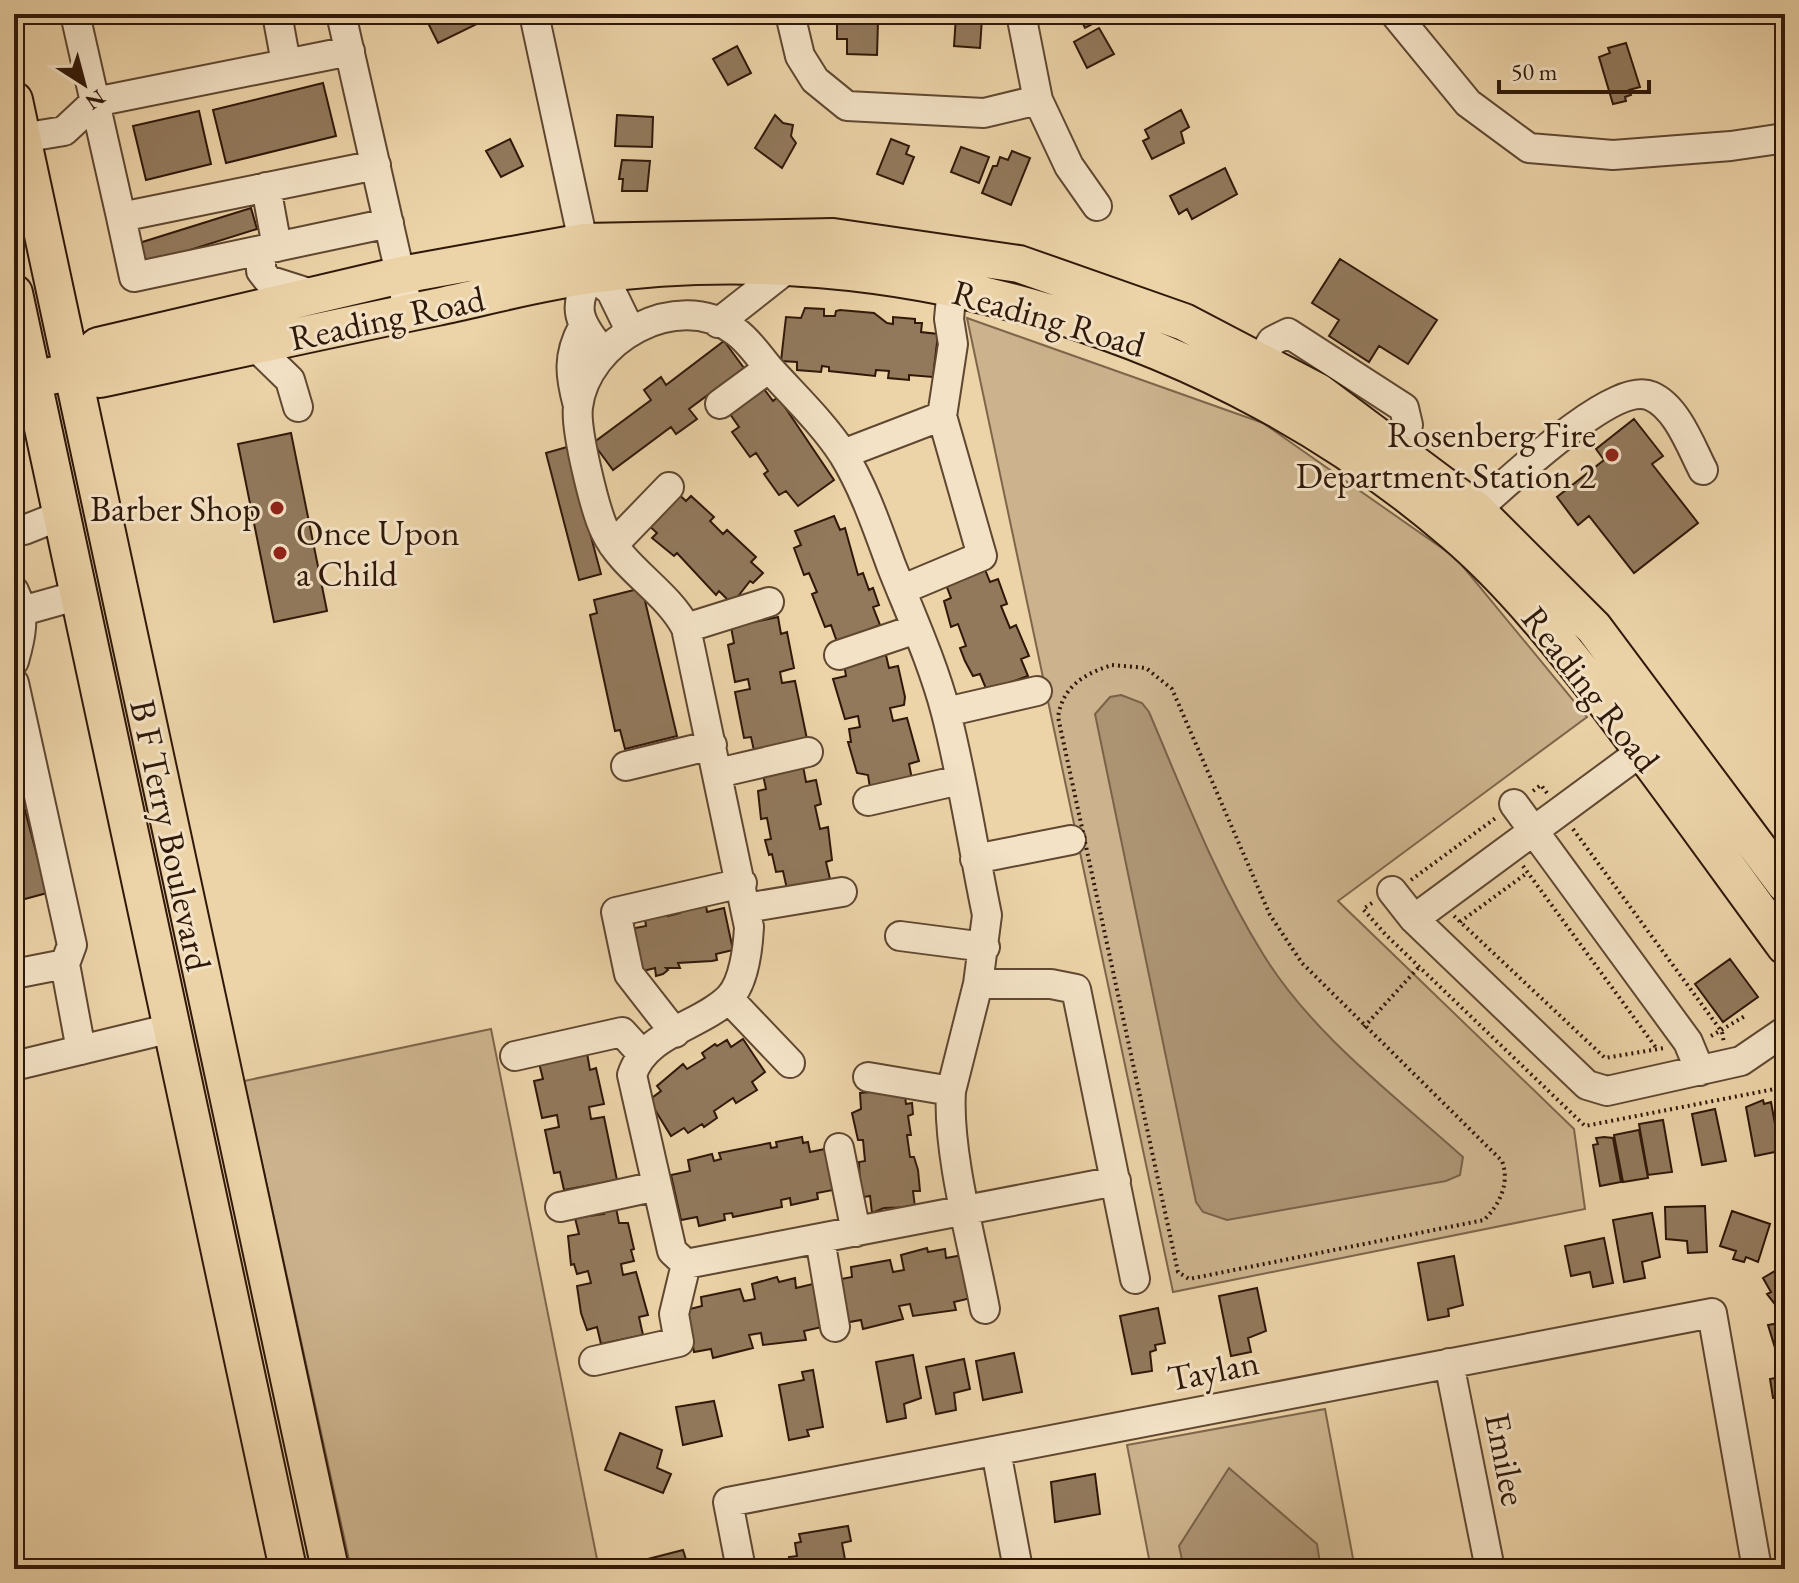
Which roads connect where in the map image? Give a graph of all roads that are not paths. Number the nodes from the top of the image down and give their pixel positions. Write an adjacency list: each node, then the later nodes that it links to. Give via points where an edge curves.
1 (75, 14): 12 (street)
2 (277, 14): 9 (street)
3 (341, 14): 8 (street)
4 (534, 14): 21 (street)
5 (790, 14): 11 (street, via 800,56 815,80 847,106 984,113)
6 (1021, 14): 11 (street)
7 (1395, 14): 14 (street, via 1468,103 1529,148 1613,155)
8 (350, 51): 9 (street); 15 (street)
9 (286, 63): 12 (street)
10 (14, 100): 13 (main road, B F Terry Boulevard)
11 (1038, 100): 17 (street, via 1069,166)
12 (95, 102): 13 (street, via 64,131); 18 (street)
13 (22, 138): 34 (main road, B F Terry Boulevard)
14 (1785, 138)
15 (376, 165): 16 (street); 19 (street)
16 (266, 187): 18 (street); 20 (street)
17 (1097, 206)
18 (121, 217): 20 (street, via 134,277)
19 (389, 223): 20 (street); 23 (street)
20 (269, 248): 26 (street, via 261,271 268,280)
21 (587, 259): 22 (main road, Reading Road); 23 (main road, Reading Road); 27 (main road, Reading Road); 29 (street, via 578,296); 30 (street); 40 (main road, Reading Road, via 833,237 1019,264 1184,322 1318,392)
22 (788, 268): 24 (main road, Reading Road); 28 (street)
23 (401, 275): 26 (main road, Reading Road); 27 (street)
24 (952, 287): 39 (street, via 953,344); 40 (main road, Reading Road, via 1056,313 1152,346)
25 (14, 293): 35 (main road, B F Terry Boulevard)
26 (315, 295): 34 (main road, Reading Road, via 98,346)
27 (409, 313): 31 (main road, Reading Road)
28 (718, 323): 30 (street, via 677,317 647,321); 33 (street, via 735,330)
29 (583, 327): 32 (street); 38 (street, via 571,349)
30 (630, 330): 32 (street)
31 (255, 346): 34 (main road, Reading Road, via 100,379); 37 (street, via 290,380)
32 (603, 352): 38 (street)
33 (769, 368): 36 (street); 41 (street)
34 (73, 371): 35 (main road, Reading Road); 108 (main road, B F Terry Boulevard)
35 (23, 382): 45 (main road, B F Terry Boulevard)
36 (720, 404)
37 (298, 407)
38 (578, 407): 47 (street, via 604,530)
39 (942, 416): 41 (street); 48 (street, via 982,556)
40 (1379, 450): 44 (main road, Reading Road); 59 (main road, Reading Road)
41 (843, 454): 48 (street)
42 (1703, 470): 44 (street, via 1681,427 1654,397 1639,392 1581,423)
43 (669, 487): 47 (street)
44 (1476, 510): 59 (main road, Reading Road, via 1594,628)
45 (62, 515): 46 (street); 49 (main road, B F Terry Boulevard)
46 (15, 533)
47 (613, 545): 52 (street, via 679,613)
48 (901, 590): 53 (street)
49 (79, 595): 50 (street); 82 (main road, B F Terry Boulevard)
50 (18, 601): 55 (street)
51 (769, 602): 52 (street)
52 (686, 628): 60 (street)
53 (916, 629): 54 (street); 58 (street)
54 (839, 655)
55 (14, 661)
56 (14, 683): 78 (street, via 72,945)
57 (1037, 691): 58 (street)
58 (946, 712): 64 (street)
59 (1656, 741): 67 (street); 70 (main road, Reading Road); 76 (main road, Reading Road)
60 (712, 745): 62 (street); 63 (street)
61 (808, 752): 63 (street)
62 (626, 766)
63 (718, 773): 73 (street)
64 (960, 780): 65 (street); 69 (street)
65 (868, 801)
66 (1514, 804): 67 (street)
67 (1533, 831): 74 (street); 90 (street, via 1688,1042)
68 (1071, 840): 69 (street)
69 (975, 859): 77 (street, via 987,915)
70 (1780, 868)
71 (1392, 891): 74 (street)
72 (842, 892): 73 (street)
73 (744, 896): 81 (street, via 748,945); 84 (street, via 616,912 629,974)
74 (1414, 919): 90 (street, via 1587,1085 1607,1091)
75 (900, 936): 77 (street)
76 (1785, 946)
77 (985, 947): 80 (street)
78 (65, 964): 79 (street); 85 (street)
79 (14, 974)
80 (978, 984): 92 (street); 94 (street, via 1076,989)
81 (729, 999): 84 (street); 88 (street)
82 (172, 1028): 85 (street); 107 (main road, B F Terry Boulevard)
83 (1785, 1031): 90 (street, via 1741,1061)
84 (675, 1033): 86 (street)
85 (81, 1050): 89 (street)
86 (643, 1055): 87 (street, via 622,1032); 95 (street, via 632,1075)
87 (515, 1056)
88 (790, 1063)
89 (14, 1066)
90 (1700, 1071)
91 (868, 1077): 92 (street)
92 (951, 1091): 97 (street, via 949,1115)
93 (839, 1148): 98 (street)
94 (1116, 1181): 97 (street); 101 (street)
95 (657, 1186): 96 (street); 100 (street, via 672,1251)
96 (560, 1207)
97 (967, 1210): 98 (street); 102 (street)
98 (856, 1232): 99 (street)
99 (820, 1239): 100 (street); 103 (street)
100 (686, 1264): 104 (street, via 674,1314 679,1342)
101 (1135, 1279)
102 (985, 1309)
103 (835, 1327)
104 (594, 1361)
105 (1449, 1363): 106 (street, Taylan); 111 (street, Emilee); 112 (street, Taylan, via 1712,1313)
106 (996, 1451): 109 (street, Taylan, via 728,1502); 110 (street)
107 (288, 1569)
108 (330, 1569)
109 (741, 1569)
110 (1018, 1569)
111 (1490, 1569)
112 (1757, 1569)

